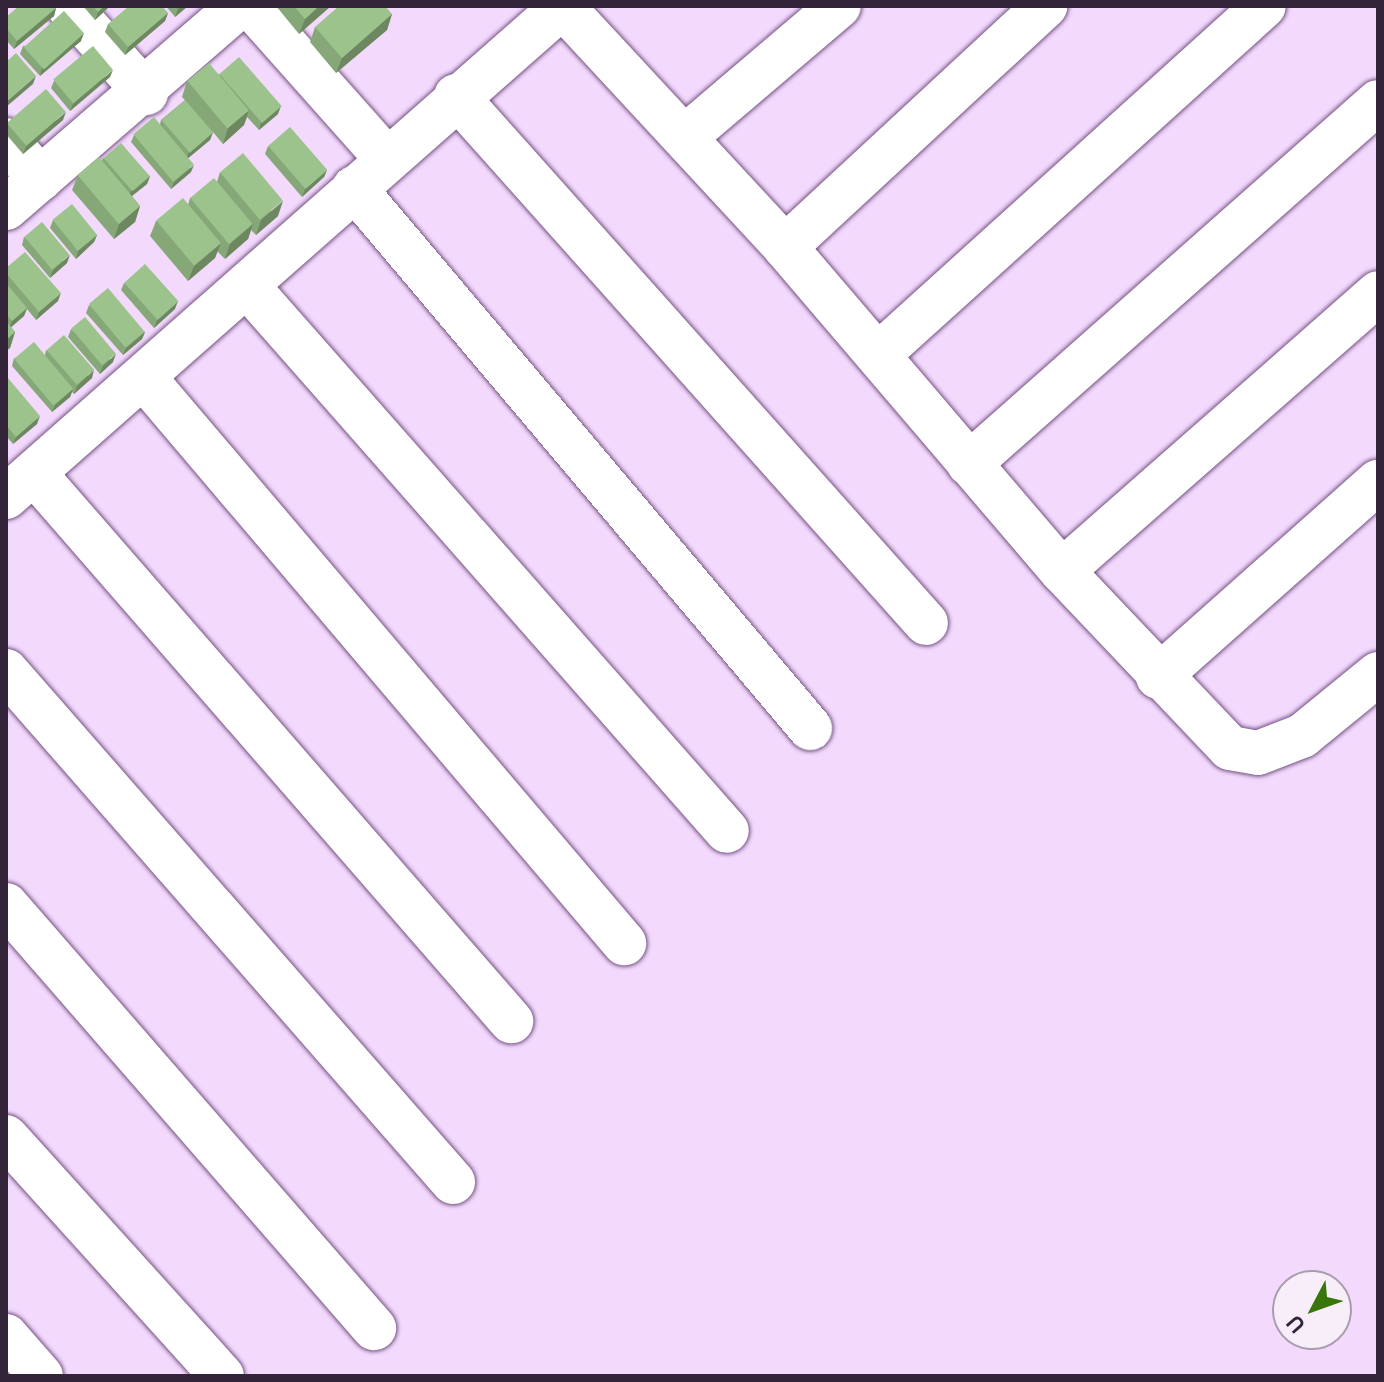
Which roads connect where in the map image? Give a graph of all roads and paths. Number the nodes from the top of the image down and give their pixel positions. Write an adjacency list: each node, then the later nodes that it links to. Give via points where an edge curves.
1 (68, 6): 8 (street)
2 (239, 6): 8 (street)
3 (251, 6): 13 (street)
4 (563, 6): 9 (street); 11 (street)
5 (839, 6): 11 (street)
6 (1045, 6): 17 (street)
7 (1264, 6): 20 (street)
8 (146, 93): 14 (street)
9 (456, 96): 13 (street); 26 (street)
10 (1378, 102): 22 (street)
11 (685, 137): 17 (street)
12 (6, 140): 14 (street)
13 (387, 159): 15 (street)
14 (41, 179): 16 (street)
15 (354, 188): 18 (street); 30 (street)
16 (6, 208)
17 (785, 247): 20 (street)
18 (249, 288): 21 (street); 31 (street)
19 (1378, 293): 25 (street)
20 (878, 355): 22 (street)
21 (146, 380): 24 (street); 33 (street)
22 (969, 464): 25 (street)
23 (1378, 482): 29 (street)
24 (20, 485): 34 (street)
25 (1062, 571): 29 (street)
26 (926, 623)
27 (6, 671): 36 (street)
28 (1378, 674): 29 (street, via 1302,736 1258,753 1230,748)
29 (1158, 677)
30 (810, 728)
31 (727, 831)
32 (6, 905): 37 (street)
33 (624, 943)
34 (511, 1021)
35 (6, 1137): 40 (street)
36 (453, 1182)
37 (374, 1328)
38 (6, 1336): 39 (street)
39 (41, 1376)
40 (222, 1376)

